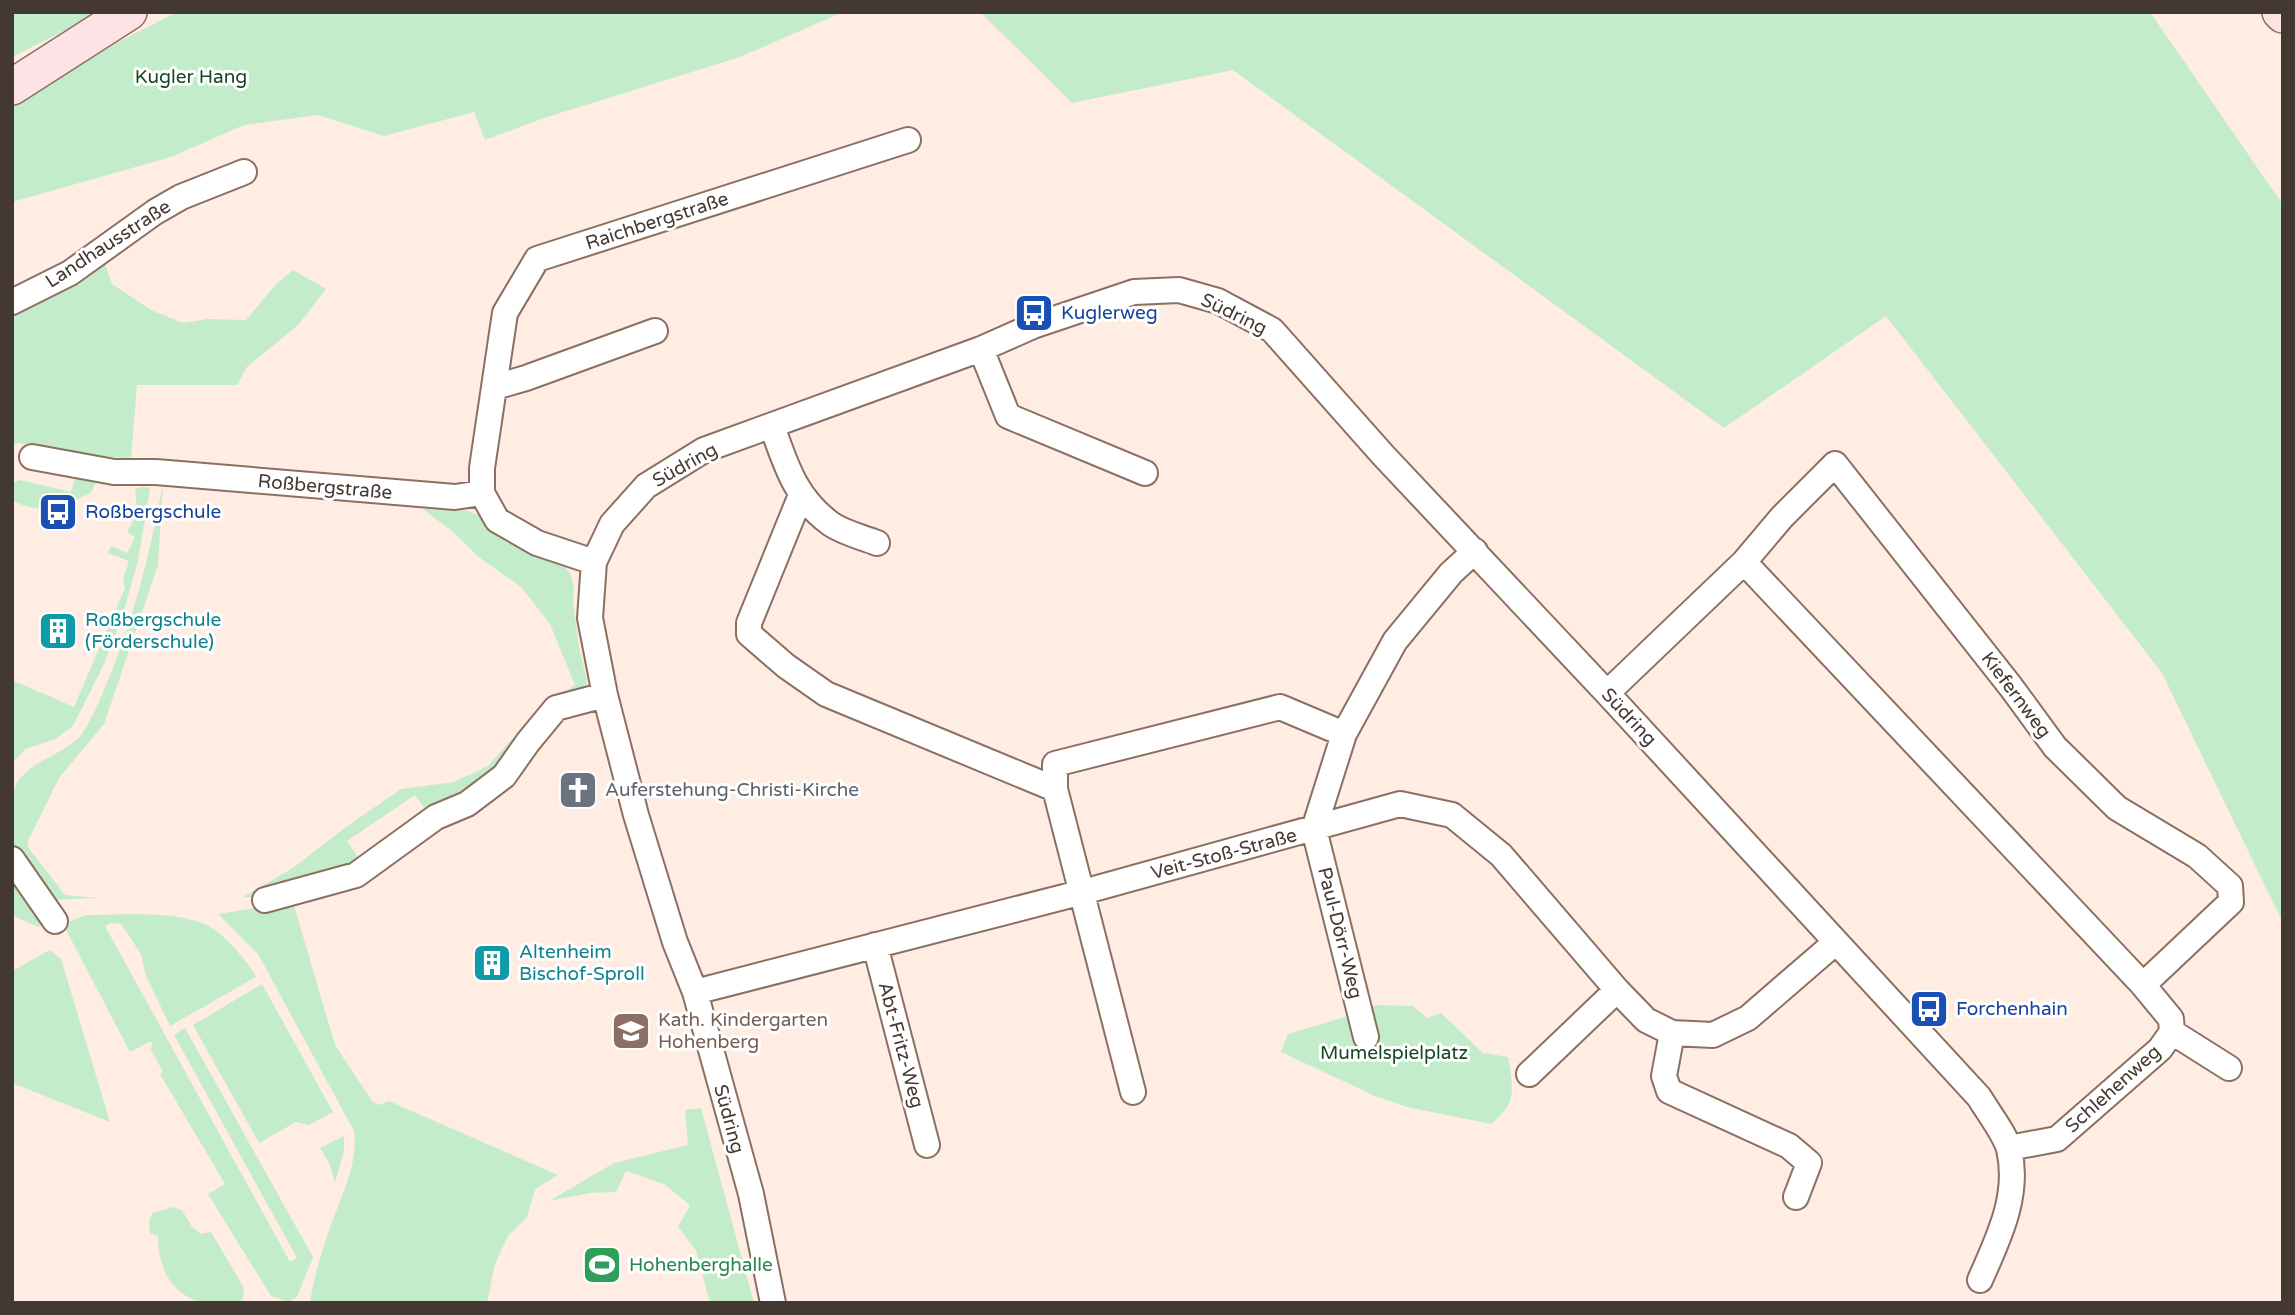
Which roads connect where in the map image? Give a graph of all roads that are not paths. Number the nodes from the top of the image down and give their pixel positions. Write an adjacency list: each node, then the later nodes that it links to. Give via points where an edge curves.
1 (130, 12): 2 (street)
2 (12, 87)
3 (908, 140): 8 (street, Raichbergstraße, via 537,259 505,313)
4 (244, 172): 5 (street, Landhausstraße, via 181,197 70,273)
5 (12, 302)
6 (655, 331): 8 (street)
7 (981, 349): 9 (street, Südring); 11 (street, via 1008,416); 15 (street, Südring, via 1134,292 1179,290 1218,301 1272,330)
8 (495, 387): 12 (street, Raichbergstraße)
9 (772, 426): 13 (street); 16 (street, Südring, via 704,450 646,486 612,524)
10 (32, 457): 12 (street, Roßbergstraße, via 114,472 455,497)
11 (1145, 473)
12 (482, 493): 16 (street, via 497,520 537,542)
13 (801, 495): 14 (street, via 832,525); 21 (street, via 749,622 749,635 826,694)
14 (877, 543)
15 (1475, 551): 18 (street, Südring); 20 (street, via 1395,641)
16 (594, 562): 19 (street, Südring, via 590,618)
17 (1744, 562): 18 (street); 29 (street); 29 (street, Kiefernweg, via 1835,464 2055,747 2117,808 2197,856 2230,886 2231,902)
18 (1607, 693): 27 (street, Südring)
19 (605, 695): 25 (street, via 556,708 504,776 467,804 436,817 356,875); 31 (street, Südring, via 636,815)
20 (1344, 734): 21 (street, via 1280,707 1055,764); 22 (street)
21 (1055, 789): 24 (street)
22 (1314, 829): 24 (street, Veit-Stoß-Straße); 30 (street, Veit-Stoß-Straße, via 1400,804 1451,816 1501,855); 34 (street, Paul-Dörr-Weg)
23 (12, 859): 26 (street)
24 (1083, 892): 28 (street, Veit-Stoß-Straße); 37 (street)
25 (265, 900)
26 (55, 921)
27 (1836, 942): 33 (street, Veit-Stoß-Straße, via 1748,1018 1713,1035); 39 (street, Südring, via 1979,1097)
28 (875, 945): 31 (street, Veit-Stoß-Straße); 38 (street, Abt-Fritz-Weg)
29 (2143, 985): 32 (street, via 2171,1019)
30 (1617, 989): 33 (street, Veit-Stoß-Straße, via 1646,1020); 36 (street)
31 (695, 992): 42 (street, Südring, via 751,1194)
32 (2172, 1032): 35 (street); 39 (street, Schlehenweg, via 2160,1049 2057,1139)
33 (1672, 1033): 40 (street, via 1664,1076 1669,1091 1789,1146 1810,1163)
34 (1366, 1037)
35 (2229, 1068)
36 (1529, 1074)
37 (1133, 1092)
38 (928, 1145)
39 (2009, 1147): 41 (street, Südring, via 2012,1184 2005,1224)
40 (1796, 1197)
41 (1980, 1280)
42 (772, 1303)

